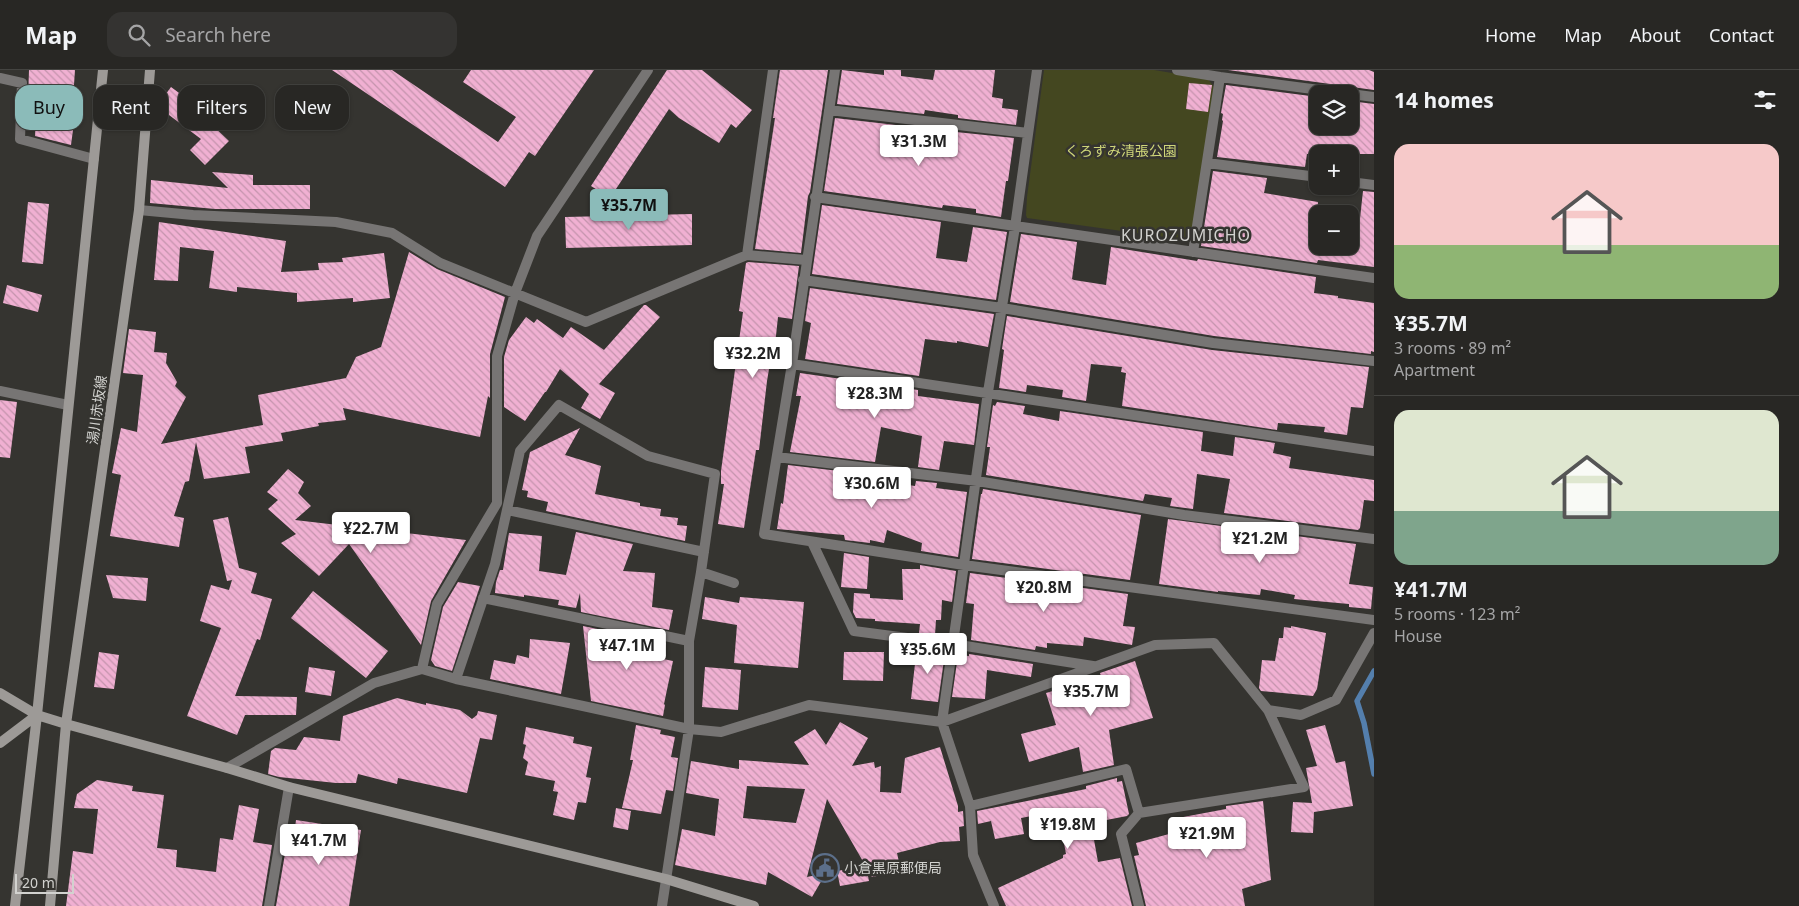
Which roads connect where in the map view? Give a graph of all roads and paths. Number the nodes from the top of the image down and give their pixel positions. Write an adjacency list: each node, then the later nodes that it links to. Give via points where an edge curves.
1 (103, 70): 13 (main road, 湯川赤坂線)
2 (150, 70): 19 (main road, 湯川赤坂線)
3 (648, 70): 26 (street, via 537,236)
4 (773, 70): 22 (street)
5 (835, 70): 11 (street)
6 (1037, 70): 12 (street)
7 (1177, 70): 8 (street)
8 (1220, 77): 10 (street); 14 (street)
9 (0, 78): 13 (street, via 22,83 20,139)
10 (1374, 97)
11 (829, 110): 12 (street); 18 (street)
12 (1028, 133): 20 (street)
13 (94, 159): 32 (main road, 湯川赤坂線)
14 (1207, 163): 15 (street); 21 (street)
15 (1309, 176)
16 (1359, 183): 17 (street)
17 (1374, 185)
18 (816, 197): 20 (street); 23 (street)
19 (139, 210): 26 (street, via 193,216 336,222 392,233 440,263); 55 (main road, 湯川赤坂線)
20 (1015, 227): 21 (street); 27 (street)
21 (1193, 252): 24 (street)
22 (747, 255): 23 (street); 26 (street, via 586,322)
23 (806, 260): 25 (street)
24 (1374, 278)
25 (803, 280): 27 (street); 29 (street)
26 (515, 293): 49 (street, via 497,356 497,503 437,604)
27 (1002, 308): 28 (street, via 1213,342); 31 (street)
28 (1374, 361)
29 (792, 364): 31 (street); 34 (street)
30 (0, 391): 32 (street)
31 (988, 392): 33 (street); 35 (street)
32 (68, 405): 53 (main road, 湯川赤坂線)
33 (1374, 451)
34 (777, 457): 35 (street); 38 (street, via 764,534)
35 (977, 481): 37 (street, via 1184,515); 40 (street)
36 (507, 510): 39 (street); 39 (street, via 520,451 559,405 648,456 715,474); 43 (street, via 495,564)
37 (1374, 539)
38 (812, 542): 40 (street); 47 (street, via 854,631)
39 (704, 552): 41 (street)
40 (964, 565): 44 (street); 47 (street)
41 (701, 572): 42 (street); 46 (street)
42 (734, 583)
43 (483, 598): 46 (street); 50 (street)
44 (1374, 620)
45 (1374, 633): 52 (street, via 1336,700 1301,715)
46 (689, 642): 56 (street)
47 (953, 644): 48 (street); 54 (street)
48 (1094, 666): 52 (street, via 1155,645 1214,643); 54 (street)
49 (422, 669): 50 (street); 58 (street, via 374,683)
50 (456, 679): 56 (street)
51 (0, 694): 53 (main road)
52 (1268, 710): 61 (street, via 1304,787)
53 (38, 715): 55 (main road); 57 (main road); 63 (main road, 湯川赤坂線)
54 (942, 722): 56 (street, via 809,705 720,732); 60 (street)
55 (66, 724): 58 (main road); 64 (main road, 湯川赤坂線)
56 (689, 728): 62 (street)
57 (0, 742)
58 (227, 768): 59 (main road)
59 (289, 787): 62 (main road); 65 (street)
60 (970, 806): 61 (street, via 1126,769); 68 (street, via 973,855)
61 (1139, 813): 69 (street, via 1121,834)
62 (666, 879): 66 (street); 67 (main road)
63 (15, 906)
64 (50, 906)
65 (269, 906)
66 (662, 906)
67 (754, 906)
68 (994, 906)
69 (1139, 906)

